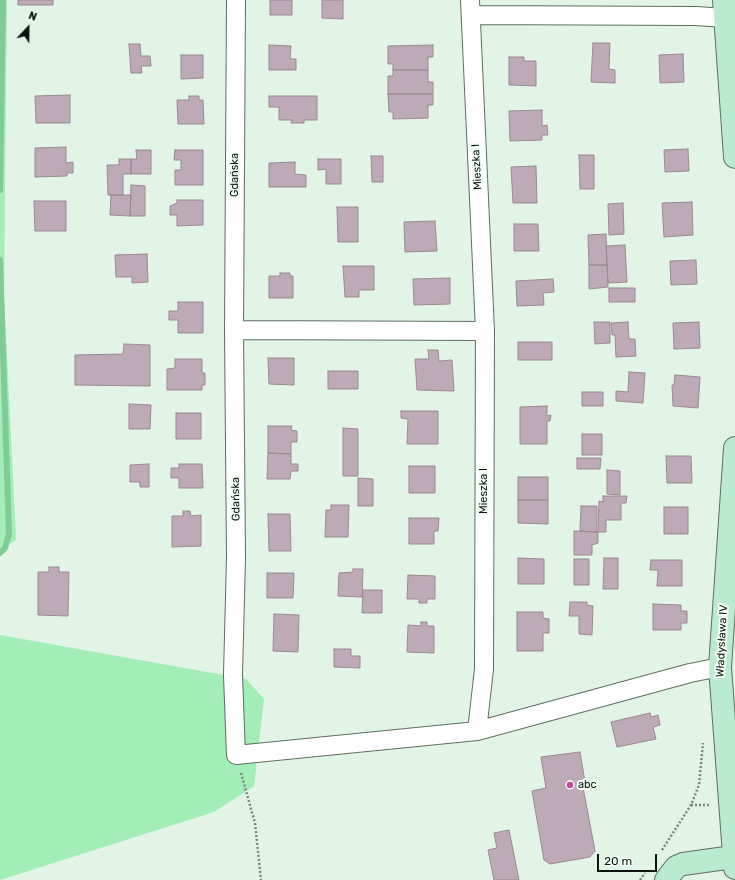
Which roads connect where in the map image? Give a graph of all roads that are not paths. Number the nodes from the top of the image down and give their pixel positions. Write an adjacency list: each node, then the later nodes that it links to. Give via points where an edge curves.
1 (236, 0): 5 (street, Gdańska)
2 (471, 8): 3 (street, via 696,16); 6 (street, Mieszka I)
3 (725, 9): 4 (street)
4 (735, 157)
5 (234, 330): 6 (street); 9 (street, Gdańska, via 236,556 233,675 236,755)
6 (485, 331): 9 (street, Mieszka I, via 484,668)
7 (735, 448): 8 (street, Władysława IV)
8 (720, 667): 9 (street); 10 (street, Władysława IV)
9 (477, 731)
10 (734, 863): 11 (street, via 683,864)
11 (657, 874)

